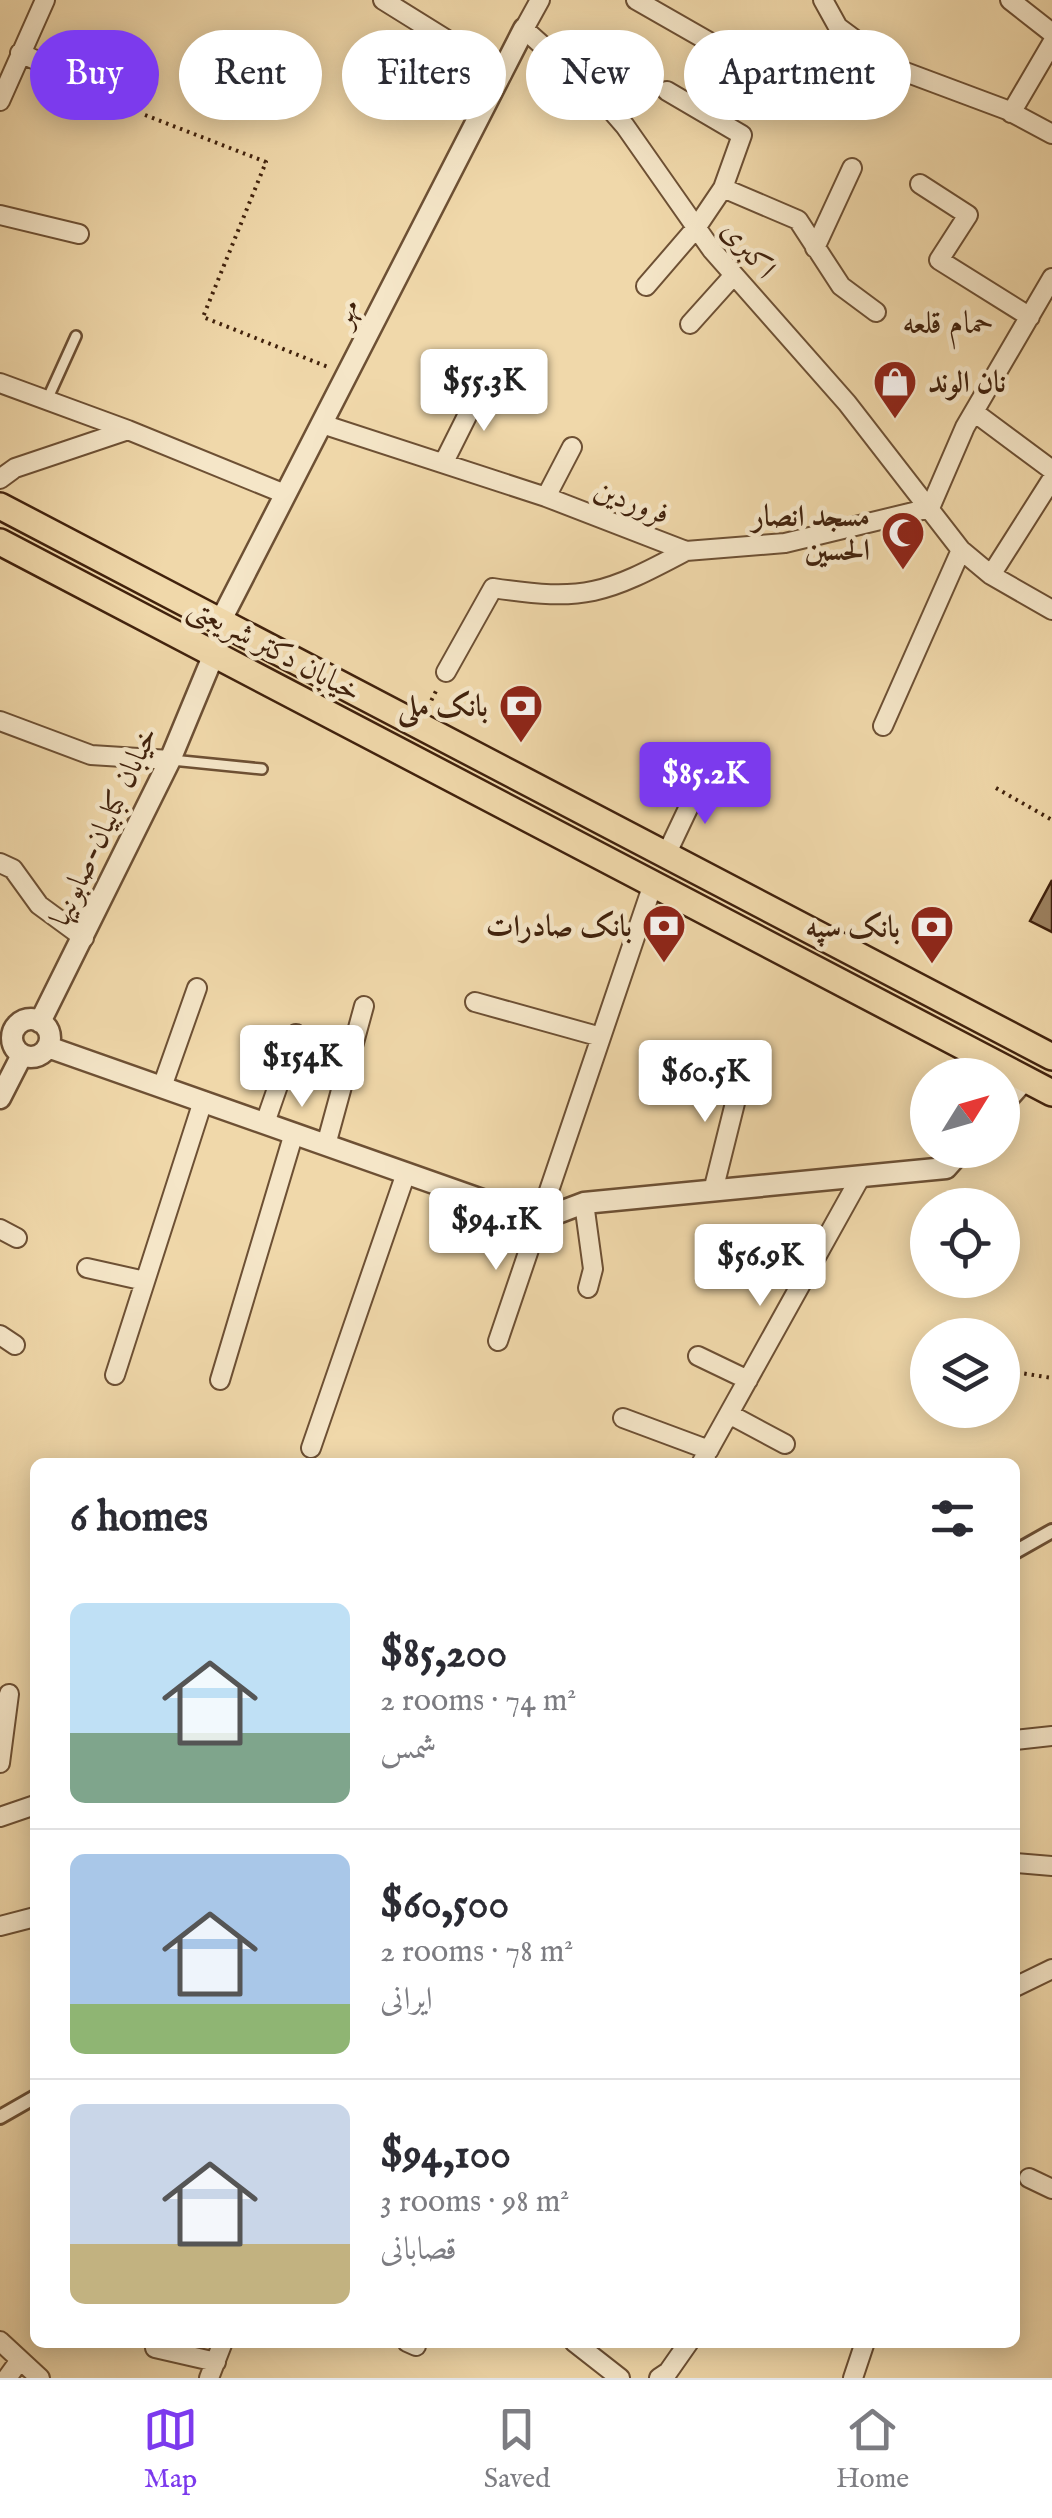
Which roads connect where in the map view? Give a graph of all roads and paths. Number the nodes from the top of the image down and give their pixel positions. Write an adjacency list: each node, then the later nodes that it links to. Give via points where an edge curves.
1 (45, 0): 12 (street)
2 (382, 0): 7 (street)
3 (540, 0): 8 (street)
4 (636, 0): 9 (street)
5 (823, 0): 17 (street, via 838,27 892,66)
6 (1010, 0): 10 (street)
7 (431, 30)
8 (524, 30): 14 (street, مهر); 25 (street, اکبری, via 612,111)
9 (688, 30)
10 (1052, 32)
11 (1052, 43): 17 (street)
12 (20, 53): 13 (street); 16 (street)
13 (30, 58)
14 (506, 66)
15 (667, 91): 23 (street, via 742,135)
16 (0, 101)
17 (1012, 112): 20 (street)
18 (158, 120): 35 (path, via 266,162 203,317)
19 (478, 120): 35 (street, مهر)
20 (1052, 134)
21 (852, 168): 27 (street)
22 (920, 184): 32 (street, via 968,215 940,260)
23 (723, 188): 25 (street); 27 (street, via 798,220)
24 (0, 215): 26 (street)
25 (696, 228): 28 (street, اکبری); 30 (street)
26 (79, 234)
27 (815, 248): 31 (street, via 841,286)
28 (734, 275): 33 (street); 50 (street, اکبری)
29 (1052, 278): 32 (street)
30 (646, 286)
31 (876, 312)
32 (1030, 317): 39 (street)
33 (690, 324)
34 (76, 336): 38 (lane)
35 (347, 375): 40 (street, مهر)
36 (0, 384): 38 (street)
37 (482, 386): 43 (street)
38 (47, 400): 41 (street)
39 (974, 412): 44 (street); 50 (street)
40 (322, 424): 43 (street, فروردین); 47 (street, مهر)
41 (128, 430): 45 (street); 47 (street)
42 (572, 448): 48 (street)
43 (444, 462): 48 (street, فروردین)
44 (1052, 470)
45 (0, 479)
46 (1052, 480): 54 (street)
47 (285, 494): 56 (street, مهر)
48 (546, 497): 53 (street, فروردین)
49 (0, 506): 56 (main road, خیابان دکتر شریعتی)
50 (930, 508): 52 (street, اکبری); 53 (street, فروردین, via 784,543)
51 (0, 542): 57 (main road, خیابان دکتر شریعتی)
52 (961, 550): 54 (street, اکبری); 61 (street)
53 (686, 551): 58 (street, via 590,595 492,588)
54 (992, 575): 55 (street, اکبری)
55 (1052, 610)
56 (220, 622): 60 (main road, خیابان دکتر شریعتی)
57 (214, 654): 62 (street, خیابان کبابیان-صابونیها); 69 (main road, خیابان دکتر شریعتی)
58 (446, 672): 60 (path)
59 (0, 721): 62 (street, via 92,755)
60 (418, 726): 67 (main road, خیابان دکتر شریعتی)
61 (883, 726)
62 (170, 760): 63 (lane); 70 (street, خیابان کبابیان-صابونیها)
63 (262, 769)
64 (702, 779): 67 (street)
65 (996, 788): 66 (path)
66 (1052, 820)
67 (666, 855): 75 (main road, خیابان دکتر شریعتی)
68 (0, 863): 70 (street, via 13,869 39,905)
69 (653, 884): 78 (street); 81 (main road, خیابان دکتر شریعتی)
70 (84, 938): 74 (street, خیابان کبابیان-صابونیها)
71 (197, 988): 86 (street)
72 (475, 1002): 78 (street)
73 (364, 1006): 92 (street)
74 (40, 1022): 76 (street, via 27,1020); 79 (street, via 50,1035)
75 (995, 1027): 81 (main road); 82 (main road, خیابان دکتر شریعتی)
76 (7, 1030): 80 (street)
77 (296, 1034): 90 (street)
78 (601, 1037): 98 (street)
79 (48, 1046): 80 (street, via 39,1056); 86 (street)
80 (22, 1055): 88 (street)
81 (982, 1056): 84 (main road, خیابان دکتر شریعتی)
82 (1052, 1057)
83 (744, 1071): 96 (street)
84 (1026, 1080): 85 (street); 87 (main road, خیابان دکتر شریعتی)
85 (1020, 1086)
86 (162, 1087): 89 (street)
87 (1052, 1093)
88 (0, 1098)
89 (203, 1101): 90 (street); 100 (street)
90 (265, 1123): 91 (street)
91 (294, 1133): 92 (street); 107 (street)
92 (326, 1145): 94 (street)
93 (946, 1168): 95 (street)
94 (406, 1173): 98 (street); 112 (street)
95 (860, 1178): 96 (street); 108 (street)
96 (713, 1191): 97 (street)
97 (584, 1202): 98 (street); 101 (street)
98 (539, 1220): 102 (street)
99 (87, 1268): 100 (street)
100 (145, 1281): 105 (street)
101 (588, 1288)
102 (498, 1342)
103 (698, 1356): 108 (street)
104 (1020, 1373): 106 (path)
105 (115, 1374)
106 (1052, 1378)
107 (220, 1380)
108 (748, 1380): 109 (street)
109 (729, 1414): 111 (street); 113 (street)
110 (623, 1418): 113 (street)
111 (785, 1444)
112 (311, 1448)
113 (706, 1456)
114 (1052, 1532): 115 (street)
115 (1020, 1549)
116 (10, 1694): 119 (street)
117 (1052, 1736): 118 (street)
118 (1020, 1739)
119 (0, 1763)
120 (30, 1807): 121 (street)
121 (0, 1817)
122 (1020, 1863): 123 (street)
123 (1052, 1866)
124 (30, 1918): 125 (street)
125 (0, 1926)
126 (1052, 1969): 127 (street)
127 (1020, 1985)
128 (30, 2100): 129 (street)
129 (0, 2116)
130 (1029, 2178): 131 (street)
131 (1052, 2189)
132 (0, 2341): 137 (street)
133 (155, 2348): 138 (street)
134 (582, 2348): 142 (street)
135 (686, 2348): 143 (street)
136 (864, 2348): 139 (street)
137 (20, 2360): 140 (street); 141 (street)
138 (213, 2370)
139 (861, 2374)
140 (7, 2378)
141 (40, 2378)
142 (620, 2378)
143 (658, 2378)

